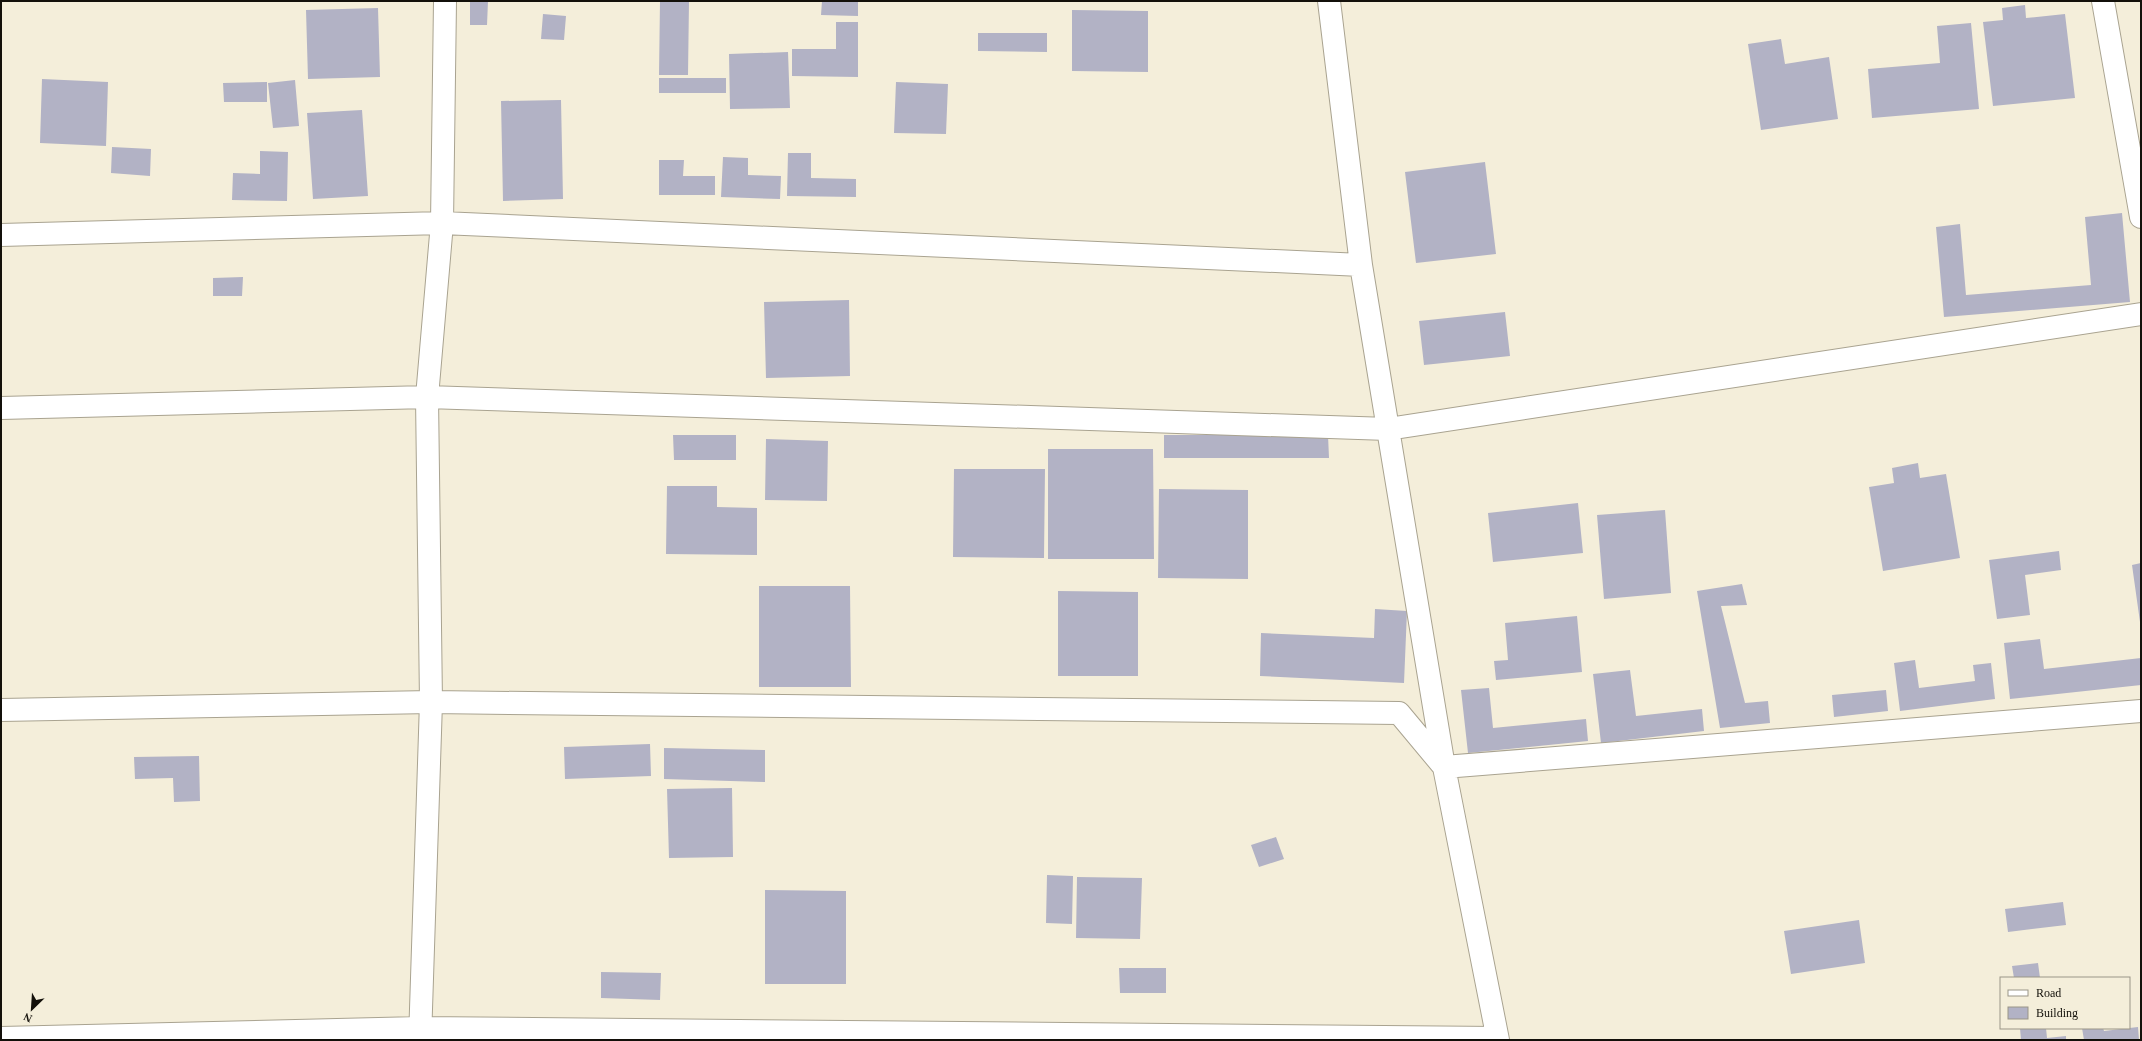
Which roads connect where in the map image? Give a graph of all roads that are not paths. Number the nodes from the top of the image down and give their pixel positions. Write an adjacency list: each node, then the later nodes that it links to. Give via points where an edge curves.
1 (445, 1): 5 (street)
2 (1329, 1): 7 (street)
3 (2103, 1): 4 (street)
4 (2141, 217)
5 (442, 223): 6 (street); 7 (street); 9 (street)
6 (1, 235)
7 (1361, 264): 11 (street)
8 (2141, 314): 11 (street)
9 (427, 397): 10 (street); 11 (street); 12 (street)
10 (1, 408)
11 (1388, 429): 15 (street)
12 (431, 702): 13 (street); 15 (street, via 1399,713); 16 (street)
13 (1, 710)
14 (2141, 711): 15 (street)
15 (1444, 767): 18 (street)
16 (420, 1034): 17 (street); 18 (street)
17 (1, 1038)
18 (1497, 1039)

